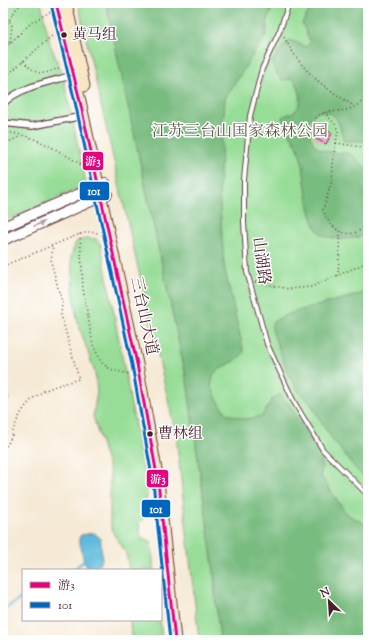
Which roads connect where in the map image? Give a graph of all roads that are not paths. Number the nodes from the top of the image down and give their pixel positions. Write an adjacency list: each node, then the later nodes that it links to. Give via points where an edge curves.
1 (289, 3): 10 (lane, 山湖路, via 262,69 250,116 244,180 247,272 267,344 294,402 323,450)
2 (60, 4): 3 (main road, 三台山大道, via 62,28); 7 (main road, 三台山大道)
3 (74, 75): 4 (street, via 26,89 8,98); 5 (main road, 三台山大道)
4 (3, 104)
5 (83, 116): 6 (street, via 32,126); 7 (main road, 三台山大道, via 95,173)
6 (3, 123)
7 (103, 190): 8 (street); 9 (street, one-way to 7); 11 (main road, 三台山大道, via 109,234 158,481); 12 (main road, 三台山大道, via 145,370 163,477)
8 (3, 227)
9 (3, 240)
10 (368, 495)
11 (175, 640)
12 (181, 640)

